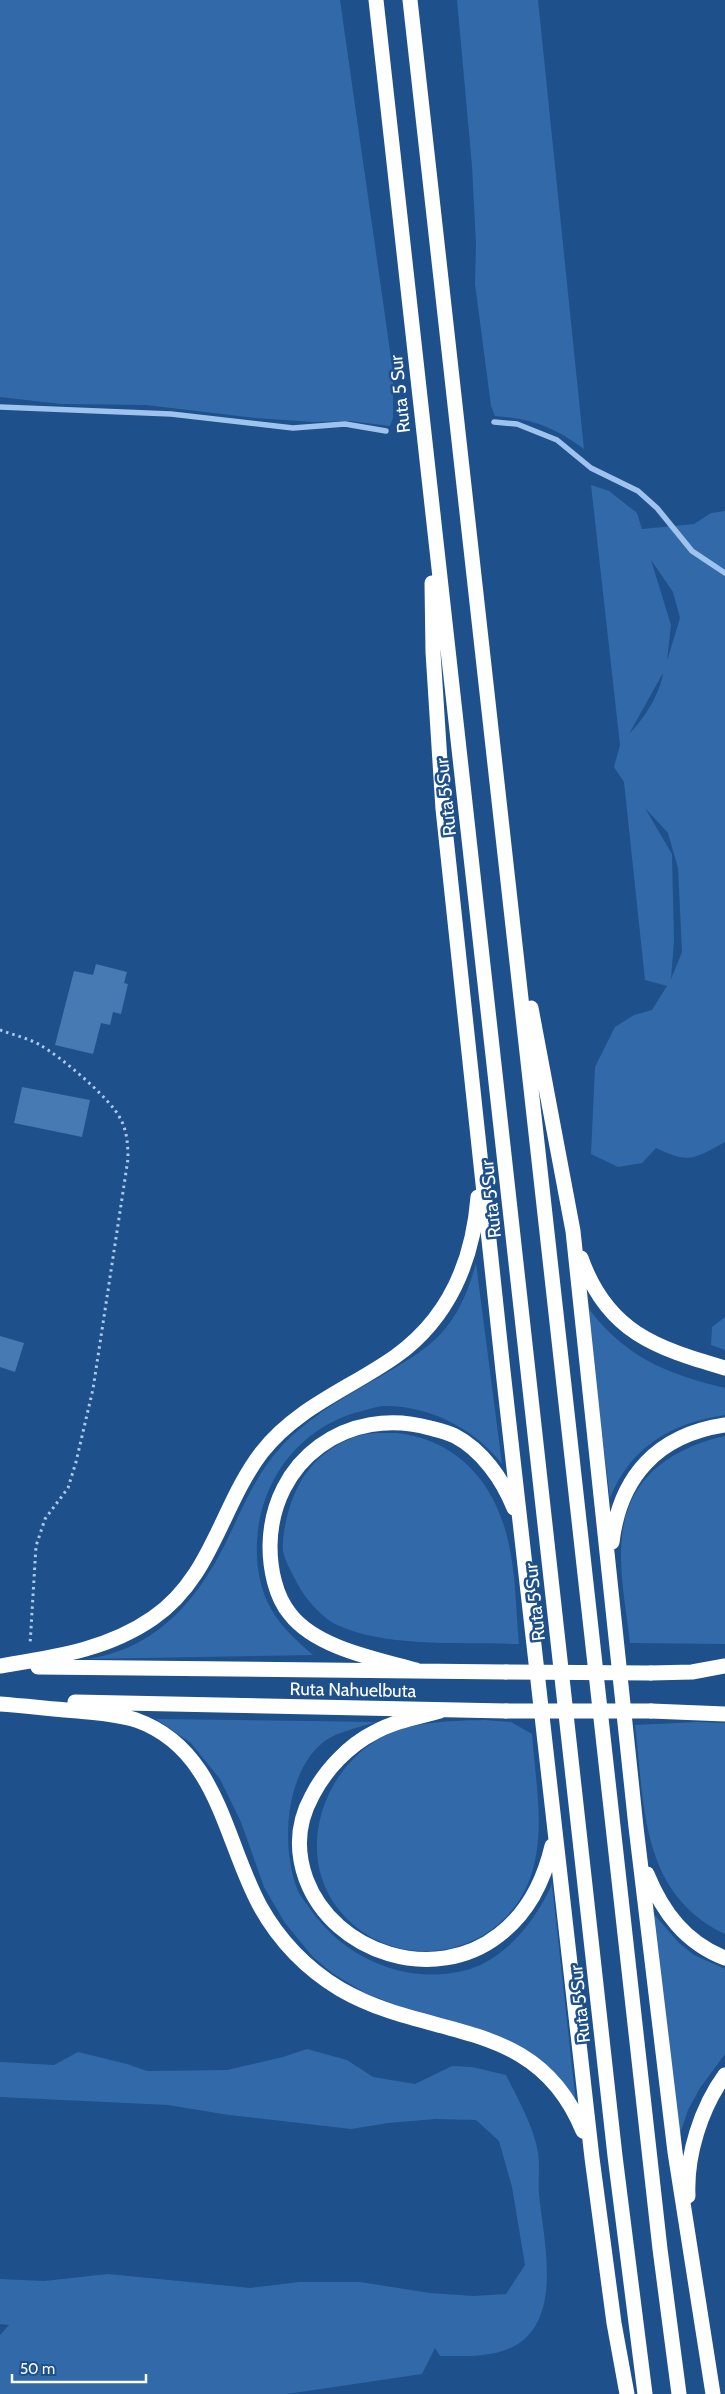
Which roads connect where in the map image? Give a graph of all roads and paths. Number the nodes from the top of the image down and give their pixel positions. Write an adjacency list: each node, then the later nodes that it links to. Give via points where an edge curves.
1 (376, 0): 3 (highway, Ruta 5 Sur)
2 (410, 0): 4 (highway)
3 (431, 499): 6 (highway, via 433,652 440,762); 27 (highway, Ruta 5 Sur, via 614,2147)
4 (515, 943): 7 (highway, via 543,1062); 28 (highway, via 660,2249)
5 (0, 1030): 12 (path, via 39,1044 110,1104 121,1118 127,1138 128,1159 93,1389 84,1427 68,1488 45,1519 36,1546)
6 (480, 1163): 10 (highway); 12 (highway, via 477,1206 466,1260 460,1280 437,1316 396,1356 303,1413 263,1450 247,1472 199,1570 180,1595 154,1617 123,1636 89,1649)
7 (573, 1231): 8 (highway, via 591,1282 624,1324 652,1344); 11 (highway)
8 (725, 1368)
9 (725, 1425): 11 (highway, via 682,1437 640,1468 618,1507)
10 (520, 1522): 15 (highway, via 498,1477 471,1447 455,1436 420,1425 379,1422 358,1427 320,1445 294,1470 276,1508 270,1538 274,1579 290,1614 326,1642); 21 (highway)
11 (609, 1579): 20 (highway)
12 (29, 1661): 13 (highway)
13 (0, 1666): 15 (highway, Ruta Nahuelbuta)
14 (725, 1666): 15 (highway, Ruta Nahuelbuta, bridge, via 692,1672 651,1673)
15 (416, 1670)
16 (0, 1700): 18 (highway, Ruta Nahuelbuta)
17 (0, 1704): 24 (highway, via 118,1715 151,1727 167,1738 198,1769 212,1789 259,1904 295,1953 323,1978 359,1998 503,2044 524,2056 545,2071 575,2110)
18 (440, 1710): 19 (highway, Ruta Nahuelbuta, bridge, via 705,1711); 21 (highway, via 392,1724 356,1744 322,1778 306,1806 299,1837 302,1868 315,1898 335,1923 360,1942 390,1955 430,1959 470,1951 499,1935 524,1909 542,1879)
19 (725, 1714)
20 (636, 1827): 22 (highway, via 647,1873 665,1910 684,1934); 25 (highway, via 675,2152)
21 (554, 1829): 24 (highway)
22 (725, 1958)
23 (725, 2075): 25 (highway, via 708,2102 692,2151 688,2191)
24 (592, 2158): 26 (highway)
25 (692, 2260): 29 (highway)
26 (627, 2394)
27 (645, 2394)
28 (679, 2394)
29 (713, 2394)

